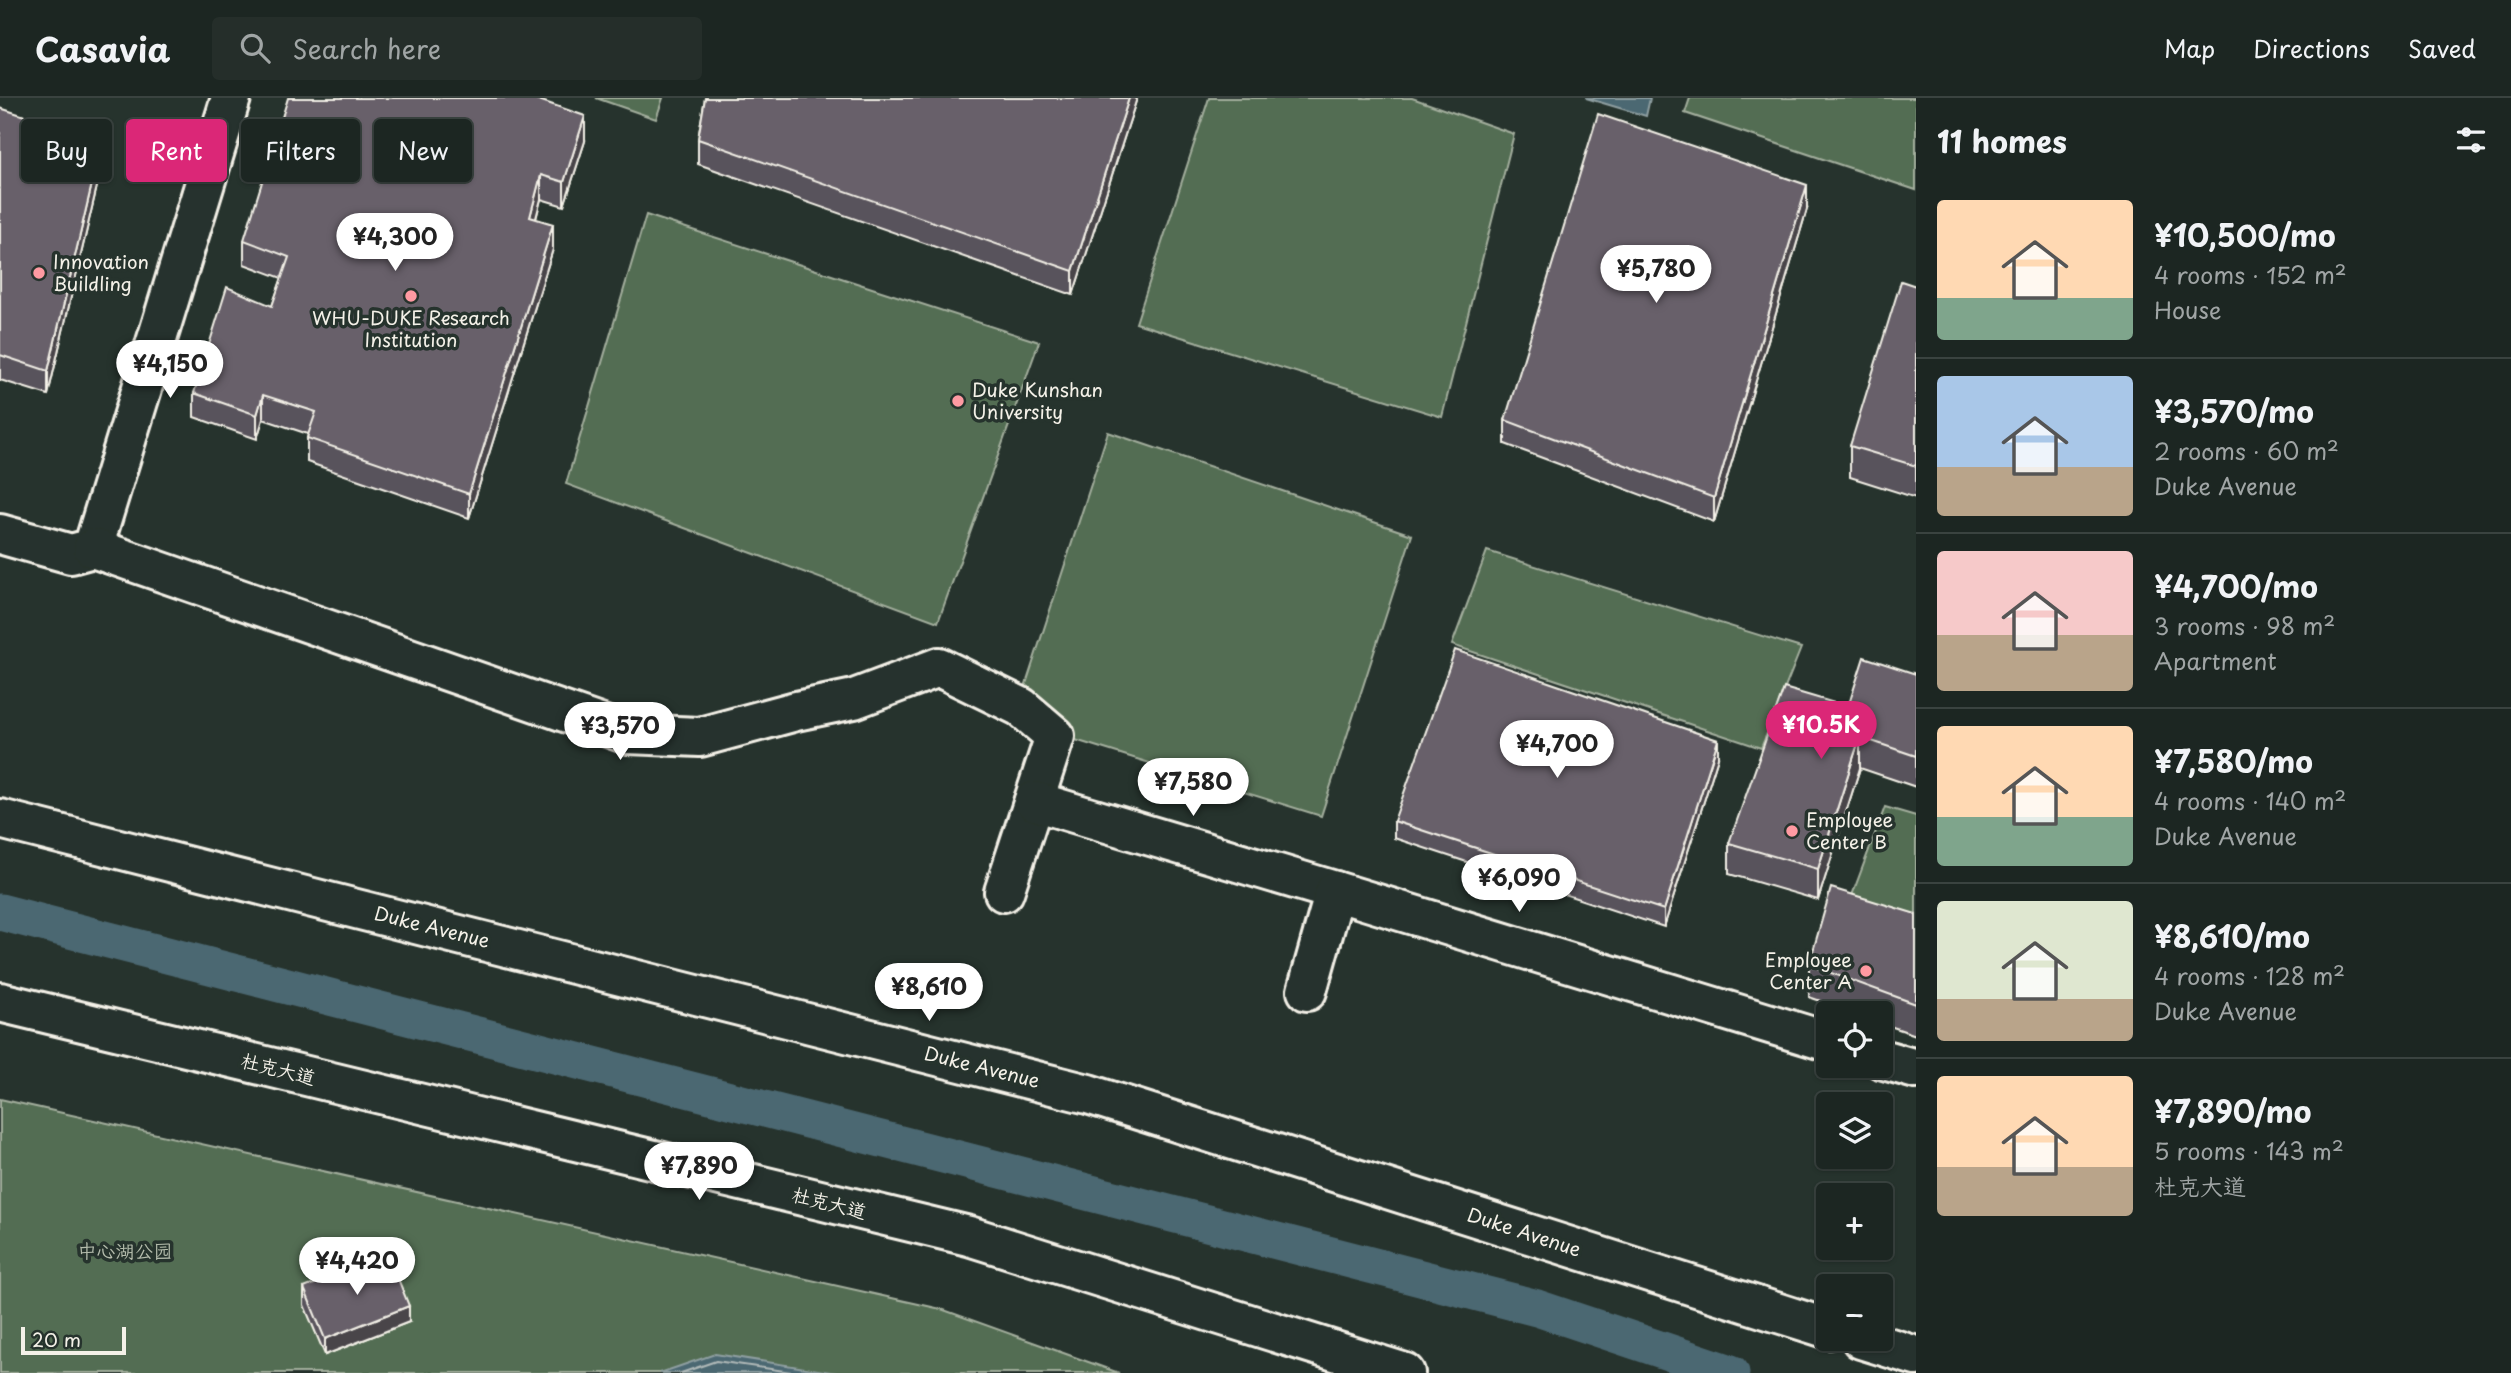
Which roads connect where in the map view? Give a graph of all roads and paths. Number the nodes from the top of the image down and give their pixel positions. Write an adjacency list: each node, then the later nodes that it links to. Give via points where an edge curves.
1 (231, 98): 3 (main road)
2 (0, 534): 3 (main road, via 71,555)
3 (93, 548): 4 (main road, via 628,734 700,737 854,699 939,667 1021,707 1055,736)
4 (1034, 801): 6 (main road); 7 (main road)
5 (0, 820): 13 (main road, Duke Avenue, via 1088,1094)
6 (1335, 891): 8 (main road); 10 (main road)
7 (1004, 892)
8 (1307, 991)
9 (0, 1002): 16 (main road, 杜克大道, via 969,1236)
10 (1816, 1038)
11 (1893, 1062): 12 (main road)
12 (1916, 1069)
13 (1816, 1325)
14 (1893, 1349): 15 (main road)
15 (1916, 1356)
16 (1405, 1373)

